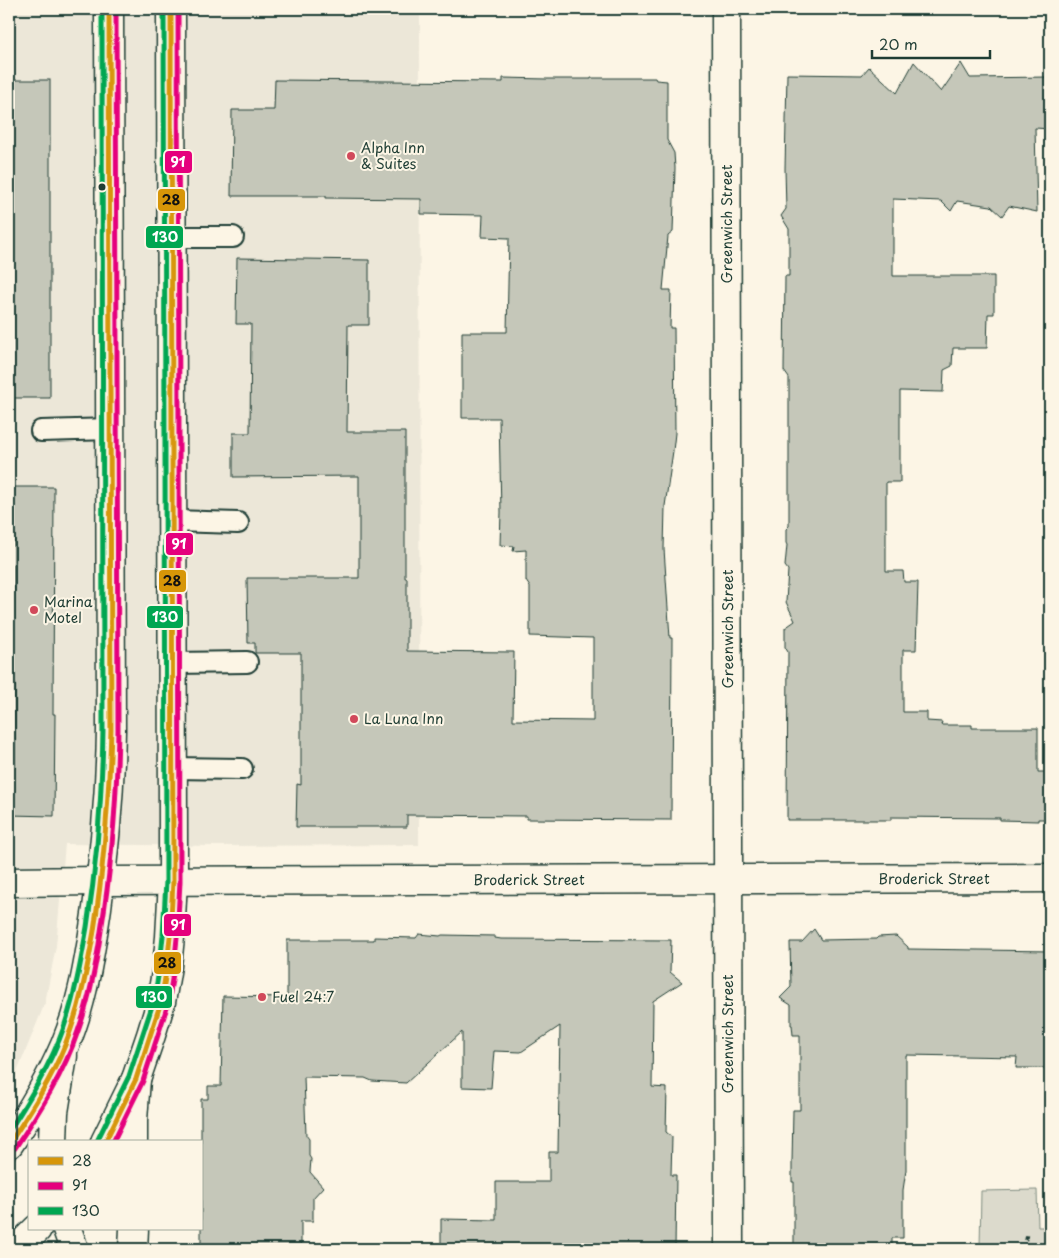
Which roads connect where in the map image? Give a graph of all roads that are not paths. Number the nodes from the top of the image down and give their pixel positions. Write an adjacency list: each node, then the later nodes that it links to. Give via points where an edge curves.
1 (109, 9): 6 (main road)
2 (172, 9): 4 (main road)
3 (726, 9): 15 (main road, Greenwich Street)
4 (172, 237): 5 (lane); 8 (main road)
5 (233, 238)
6 (111, 429): 7 (lane); 16 (main road, via 111,747)
7 (41, 431)
8 (173, 521): 9 (lane); 11 (main road)
9 (238, 523)
10 (247, 662): 11 (lane)
11 (172, 663): 12 (main road)
12 (172, 768): 13 (lane); 17 (main road)
13 (242, 768)
14 (1050, 878): 15 (main road, Broderick Street)
15 (728, 879): 17 (main road, Broderick Street); 31 (main road, Greenwich Street)
16 (100, 881): 17 (main road, Broderick Street); 18 (main road, Broderick Street); 19 (main road, via 86,969)
17 (173, 881): 20 (main road, via 169,947 160,1002)
18 (9, 882)
19 (65, 1044): 21 (main road, via 54,1112); 24 (main road, via 48,1081)
20 (136, 1079): 22 (main road); 23 (main road)
21 (53, 1140)
22 (106, 1140)
23 (133, 1140)
24 (9, 1144)
25 (37, 1230): 28 (main road)
26 (68, 1230): 29 (main road)
27 (134, 1230): 30 (main road)
28 (17, 1249)
29 (74, 1249)
30 (133, 1249)
31 (728, 1249)

